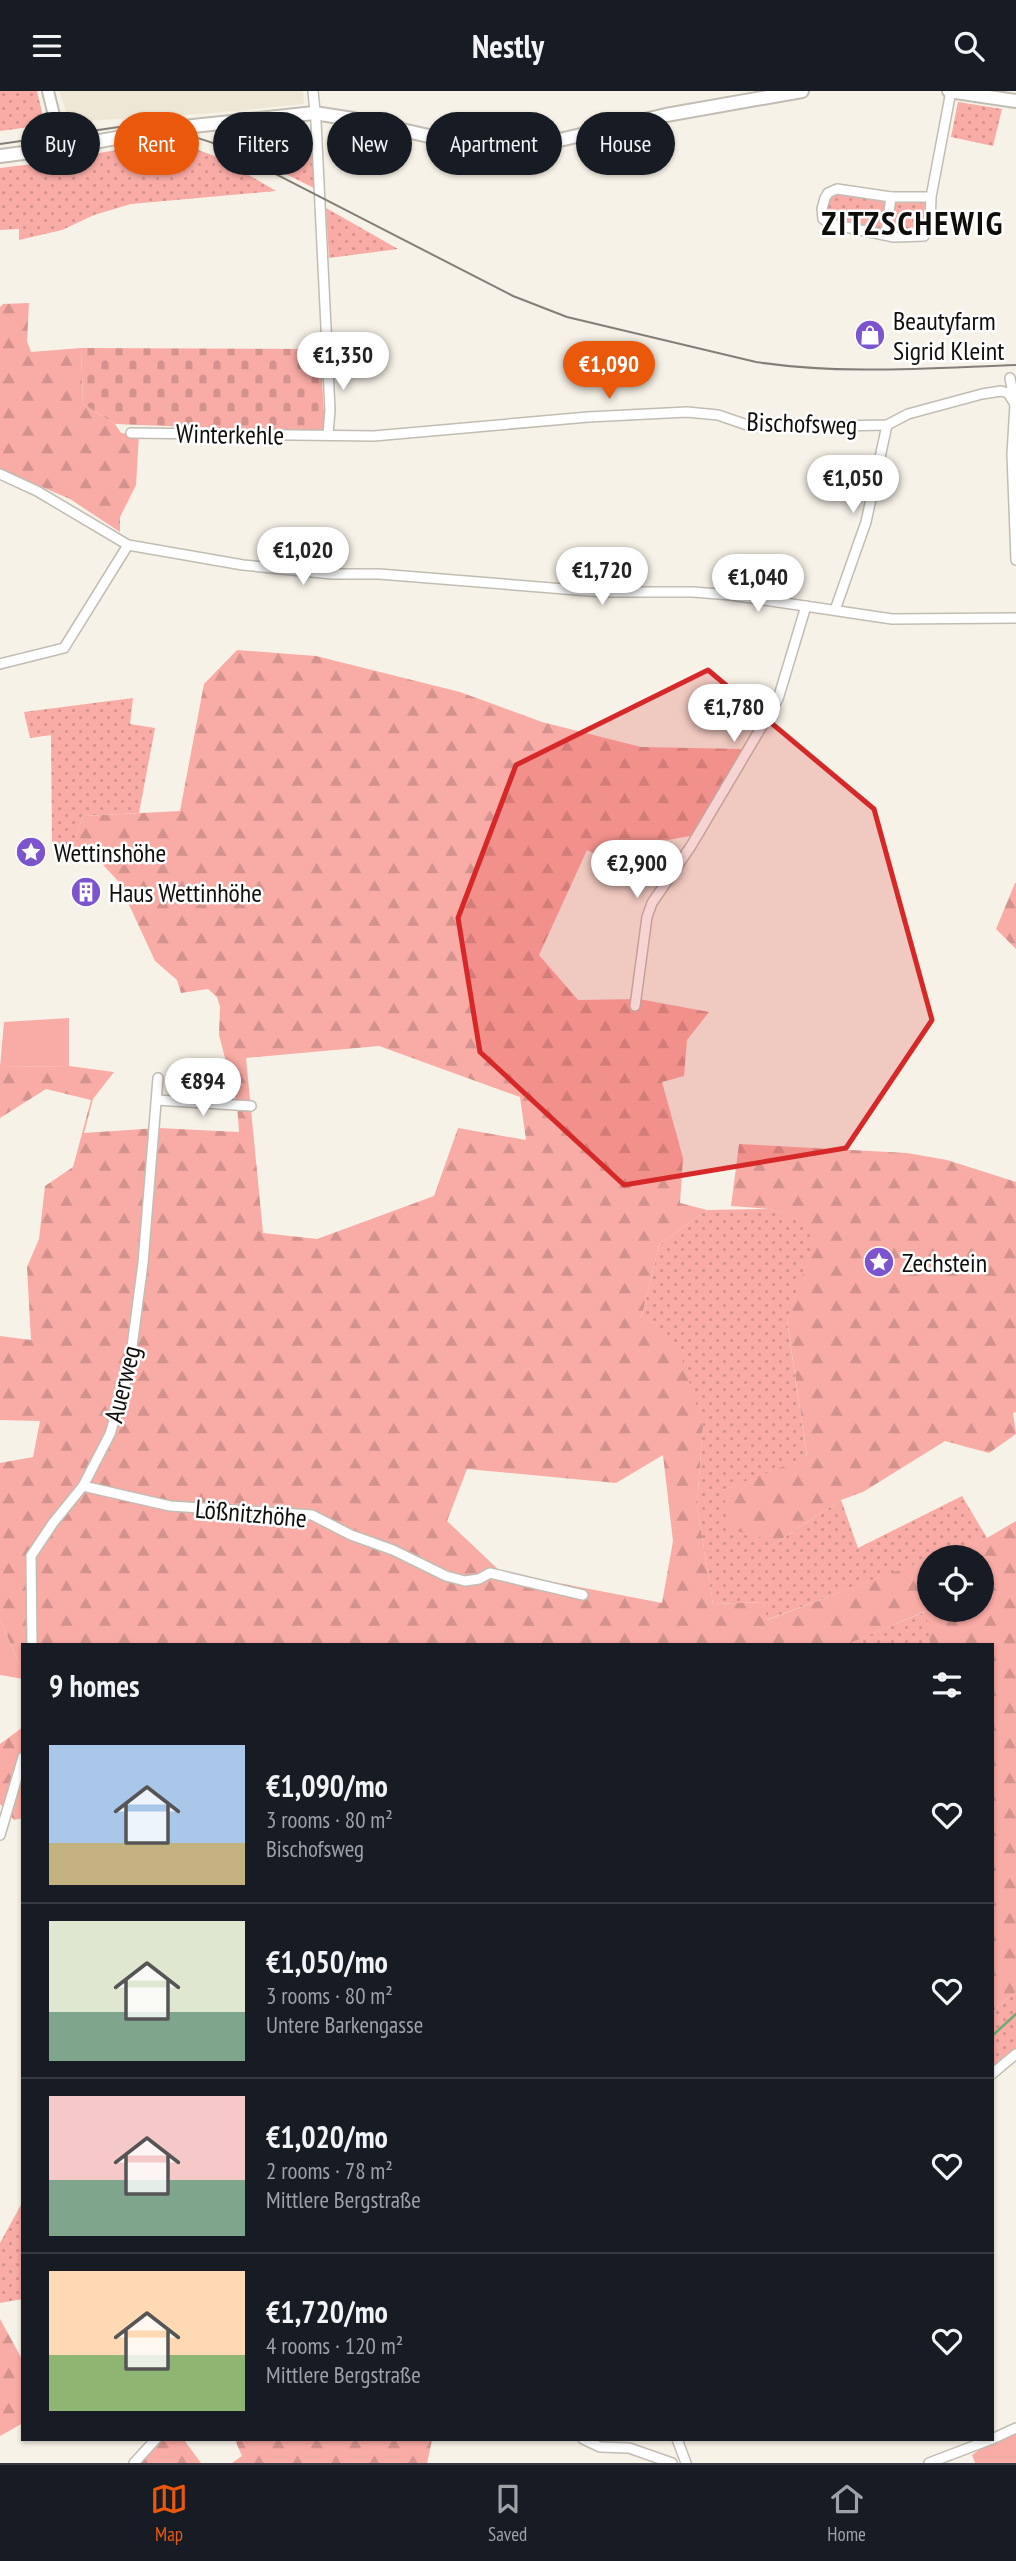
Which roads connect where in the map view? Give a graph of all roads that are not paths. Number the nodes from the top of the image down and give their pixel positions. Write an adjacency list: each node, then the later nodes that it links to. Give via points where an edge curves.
1 (48, 91): 6 (street)
2 (313, 91): 7 (street)
3 (802, 91): 7 (main road, via 523,146 469,145)
4 (950, 91): 5 (main road); 12 (street)
5 (1016, 101)
6 (53, 112)
7 (314, 113): 8 (main road); 18 (street, via 328,348)
8 (100, 141)
9 (21, 153): 10 (main road)
10 (0, 156)
11 (891, 197): 12 (street); 13 (street); 13 (street, via 837,189 828,193 822,209 827,223)
12 (931, 197): 13 (street, via 925,236)
13 (886, 234)
14 (1010, 378): 15 (street)
15 (1016, 404): 16 (street, Bischofsweg, via 1008,393 982,394 908,414); 21 (street, via 1012,454)
16 (887, 425): 18 (street, Bischofsweg, via 750,426 718,415 687,412 395,435); 23 (street, via 866,522)
17 (131, 433): 18 (street, Winterkehle)
18 (328, 434)
19 (0, 474): 20 (street)
20 (128, 545): 22 (street, via 300,571 602,592 707,593); 25 (street, via 64,648)
21 (1016, 560)
22 (806, 606): 23 (street); 26 (street, via 778,699 652,903)
23 (835, 610): 24 (street, via 892,619)
24 (1016, 618)
25 (0, 664)
26 (635, 1006)
27 (158, 1078): 28 (street, Auerweg)
28 (157, 1100): 29 (street); 30 (street, Auerweg, via 129,1370 110,1434)
29 (251, 1106)
30 (83, 1486): 31 (street, Lößnitzhöhe, via 170,1506 312,1515 446,1576 465,1581 490,1573); 32 (street, Auerweg, via 31,1556)
31 (583, 1595)
32 (32, 1643)
33 (21, 1764): 34 (street)
34 (0, 1835)
35 (1016, 2054): 36 (street)
36 (994, 2072)
37 (1016, 2428): 38 (street)
38 (994, 2438)
39 (154, 2441): 43 (street)
40 (587, 2441): 44 (street, via 600,2447 629,2448)
41 (678, 2441): 45 (street)
42 (987, 2441): 46 (street)
43 (134, 2463)
44 (672, 2463)
45 (686, 2463)
46 (929, 2463)

